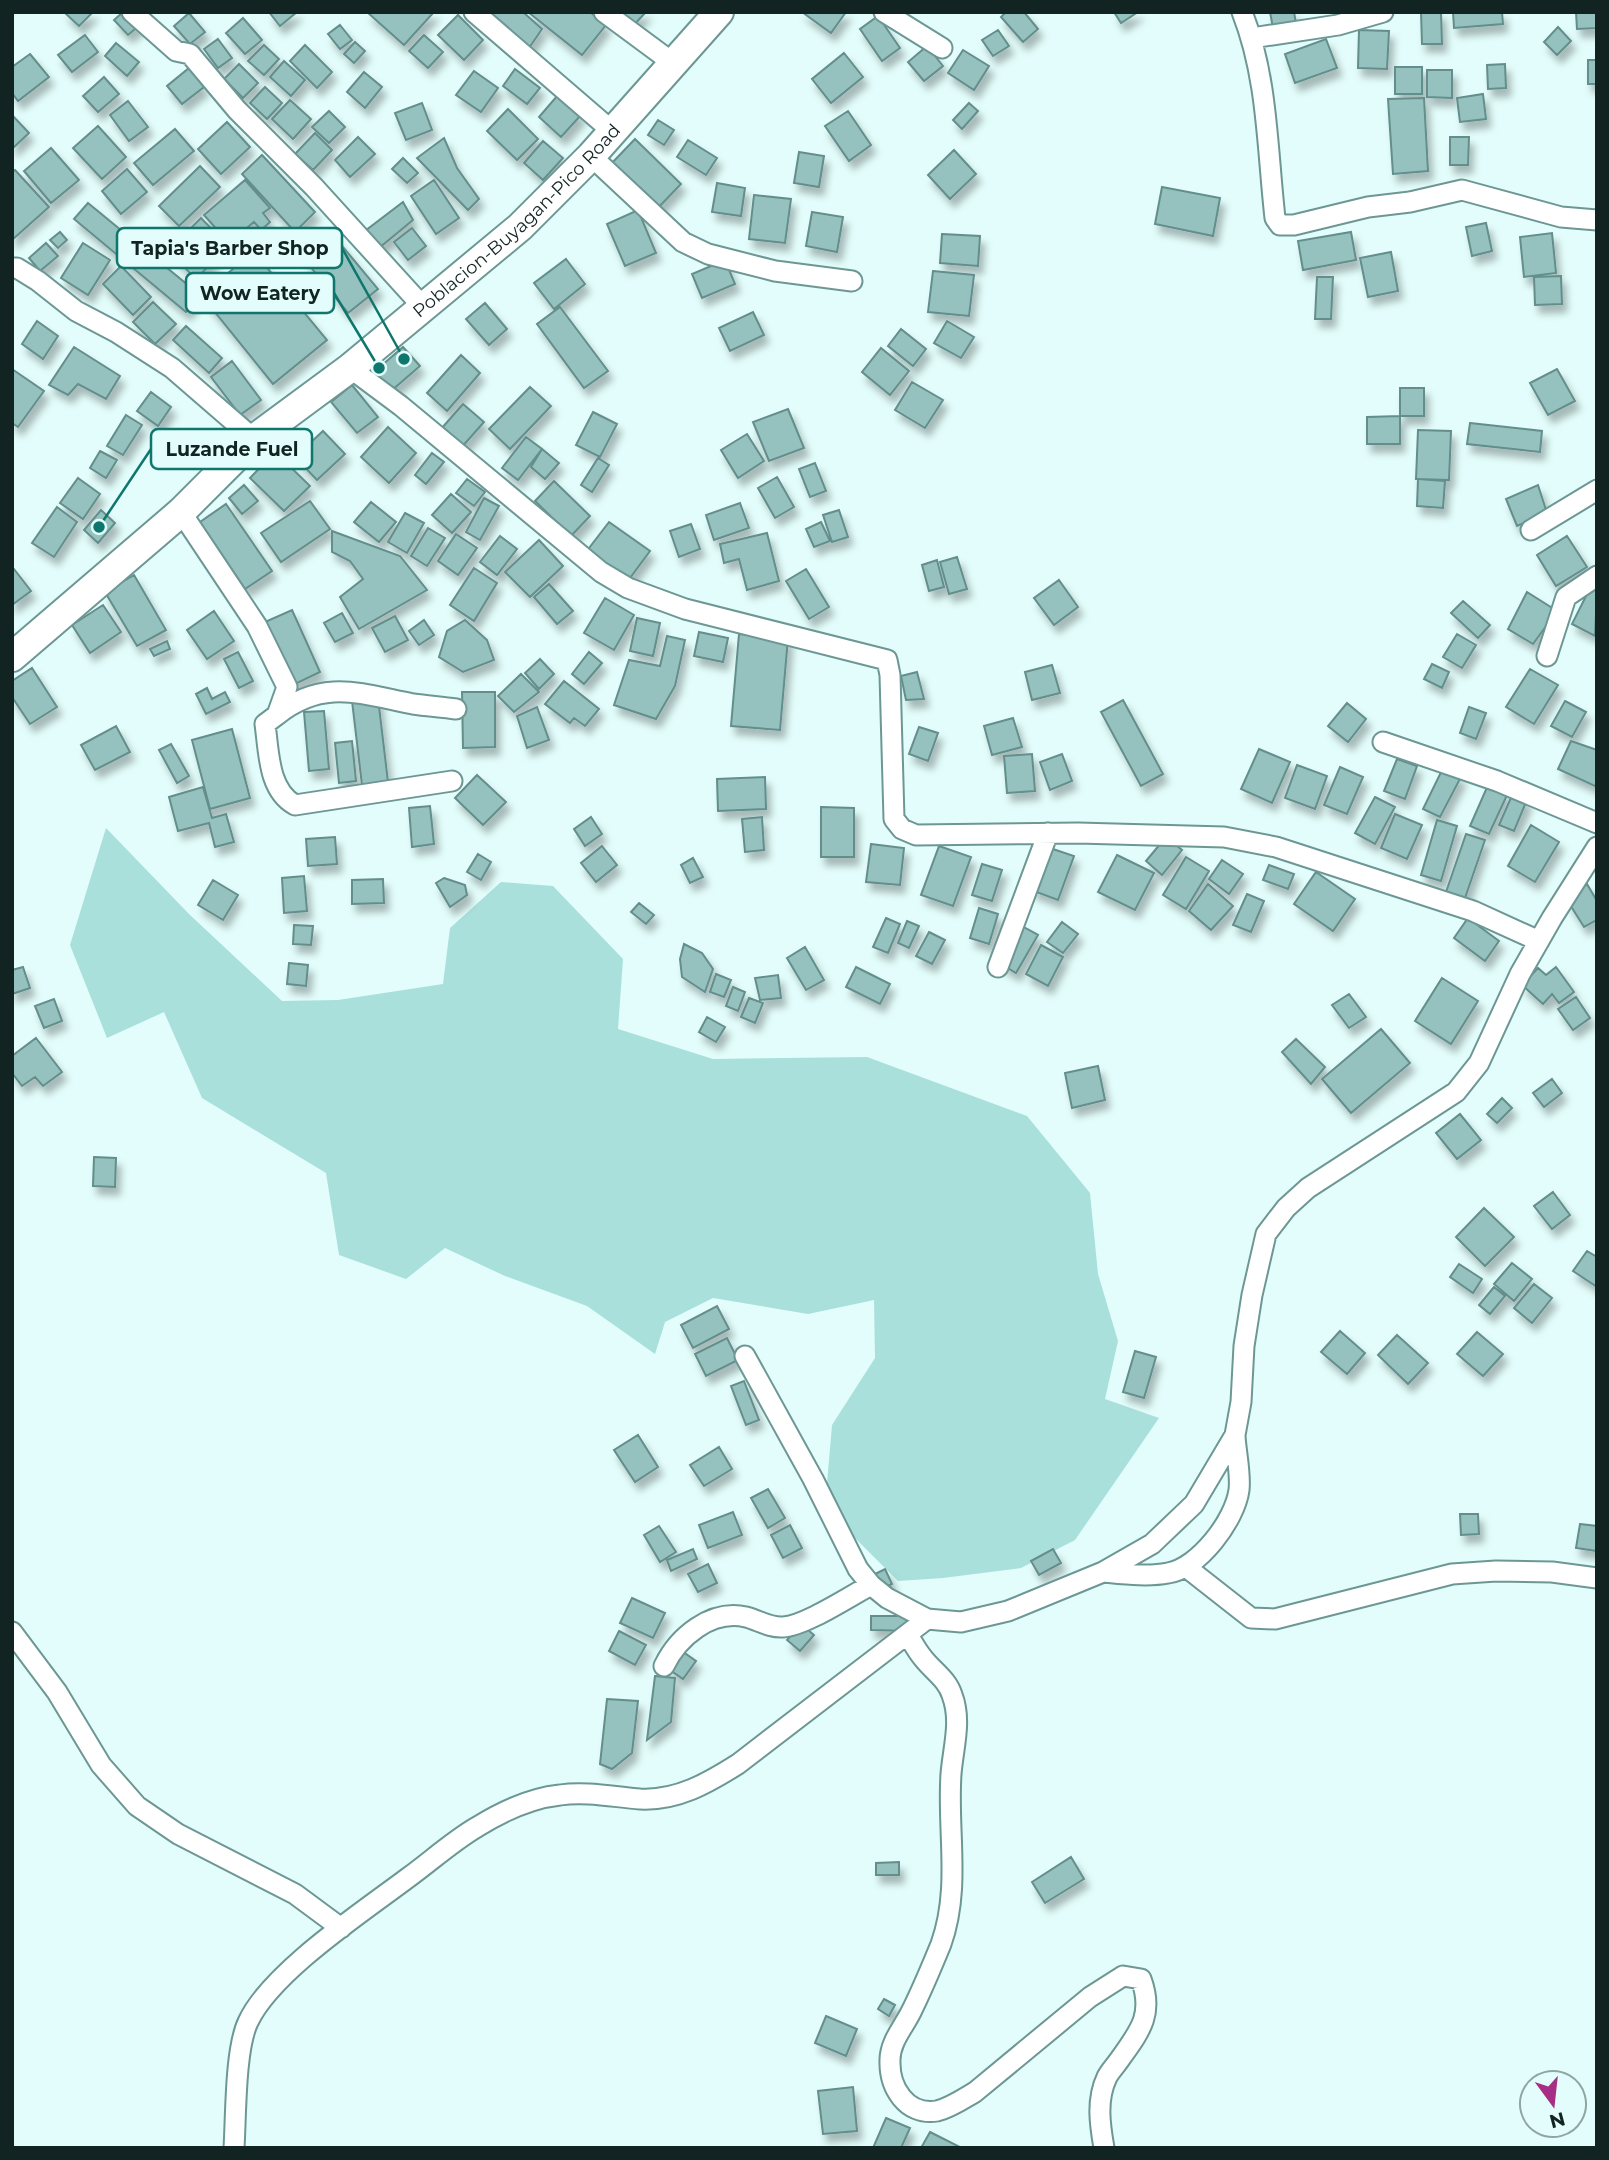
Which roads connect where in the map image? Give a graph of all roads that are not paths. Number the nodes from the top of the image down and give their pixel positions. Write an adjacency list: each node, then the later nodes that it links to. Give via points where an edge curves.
1 (132, 12): 16 (street, via 176,51 190,54)
2 (474, 12): 11 (street)
3 (604, 12): 10 (street)
4 (719, 12): 10 (main road, Poblacion-Buyagan-Pico Road)
5 (884, 12): 9 (street)
6 (1242, 12): 8 (street)
7 (1383, 12): 8 (street)
8 (1252, 38): 13 (street, via 1267,118 1275,218 1280,225 1462,190 1561,217)
9 (942, 48)
10 (673, 63): 11 (main road, Poblacion-Buyagan-Pico Road)
11 (612, 131): 12 (main road, Poblacion-Buyagan-Pico Road)
12 (591, 156): 15 (street, via 683,242 708,254 775,271); 16 (main road, Poblacion-Buyagan-Pico Road, via 520,227)
13 (1597, 219)
14 (12, 268): 18 (street, via 172,368)
15 (852, 281)
16 (424, 308): 17 (main road, Poblacion-Buyagan-Pico Road)
17 (350, 368): 18 (main road, Poblacion-Buyagan-Pico Road); 30 (street, via 628,588 685,609 887,660 894,819 902,829 916,835)
18 (254, 439): 20 (main road, Poblacion-Buyagan-Pico Road)
19 (1597, 490): 21 (street)
20 (181, 512): 24 (main road, Poblacion-Buyagan-Pico Road); 26 (street, via 257,626 287,687)
21 (1531, 530)
22 (1597, 576): 23 (street, via 1566,597)
23 (1546, 656)
24 (12, 657)
25 (456, 709): 26 (street, via 351,691 308,696)
26 (277, 715): 28 (street, via 265,724 273,772 284,799 295,805)
27 (1384, 742): 29 (street, via 1497,781)
28 (453, 781)
29 (1597, 823)
30 (1048, 833): 32 (street, via 1224,837 1276,847 1473,911); 33 (street)
31 (1597, 848): 32 (street)
32 (1539, 940): 35 (street, via 1479,1063 1456,1092 1308,1188 1266,1234 1246,1333)
33 (998, 967)
34 (745, 1356): 39 (street, via 849,1553)
35 (1235, 1435): 36 (street, via 1239,1490 1229,1519); 37 (street, via 1194,1504 1152,1544)
36 (1186, 1567): 37 (street, via 1169,1573); 38 (street, via 1251,1618 1275,1619 1452,1574 1552,1572)
37 (1103, 1572): 40 (street, via 1008,1611 961,1622)
38 (1597, 1578)
39 (871, 1585): 40 (street); 43 (street, via 791,1625 772,1626 733,1616 710,1621 686,1634)
40 (927, 1619): 42 (street)
41 (12, 1632): 44 (street, via 58,1692 101,1765 137,1807 199,1846 295,1894)
42 (908, 1636): 44 (street, via 705,1785 643,1799 561,1794 518,1805 477,1827); 46 (street, via 948,1685 957,1732 951,1776 950,1903 942,1941 889,2058 896,2091 905,2103 922,2110 937,2111 954,2104 1090,1997 1123,1976 1133,1976 1140,1979 1148,1997 1146,2017 1107,2076 1099,2121)
43 (664, 1666)
44 (341, 1928): 45 (street, via 289,1971 247,2022)
45 (234, 2148)
46 (1104, 2148)

